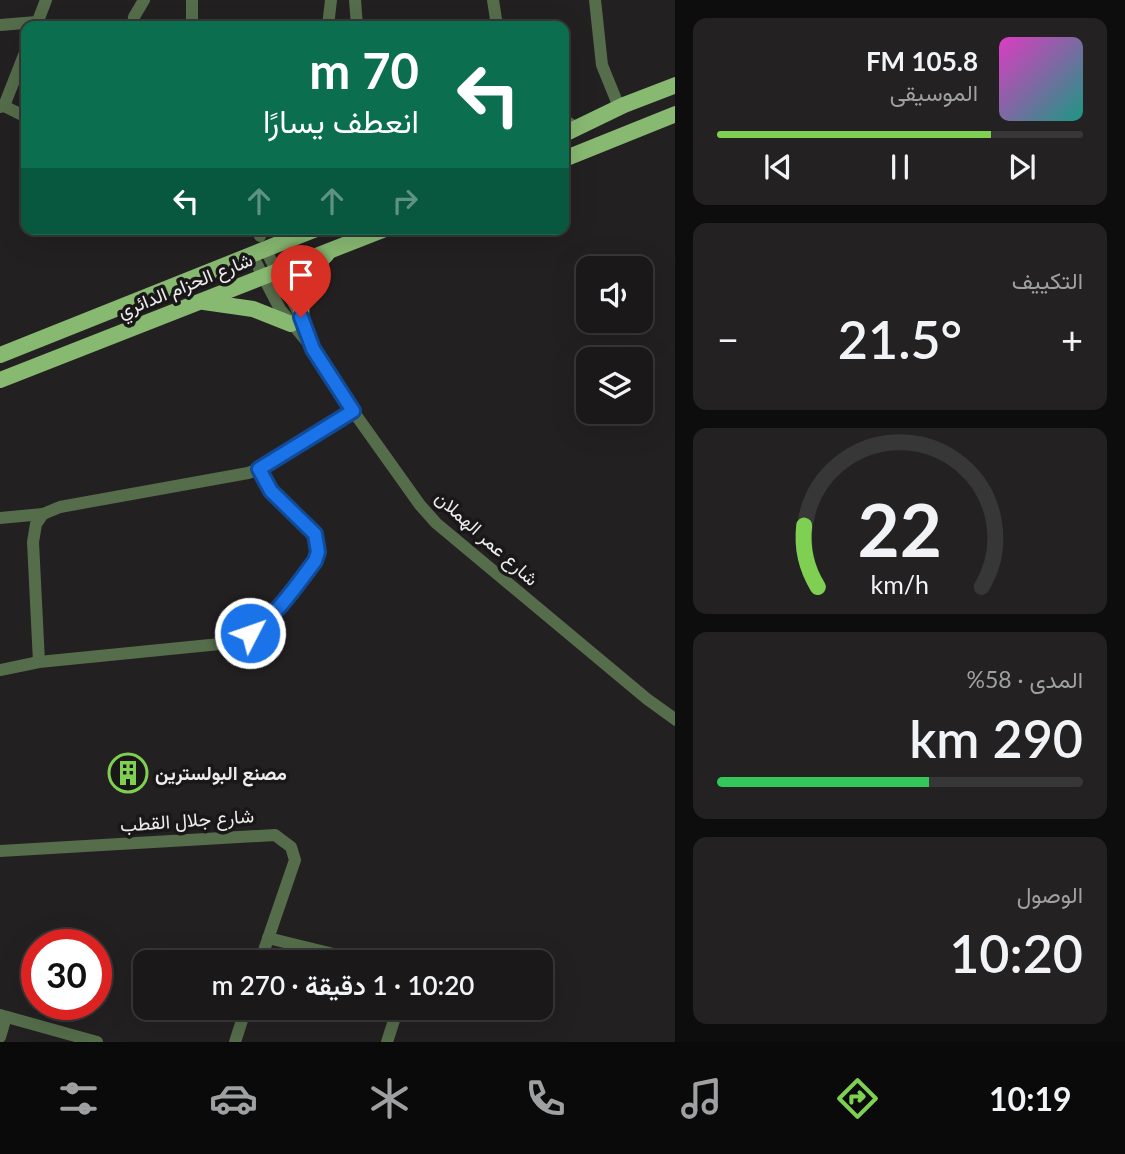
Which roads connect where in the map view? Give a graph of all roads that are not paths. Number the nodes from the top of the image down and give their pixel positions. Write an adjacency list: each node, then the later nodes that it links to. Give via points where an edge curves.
1 (46, 0): 8 (street)
2 (144, 0): 9 (street)
3 (192, 0): 10 (street)
4 (331, 0): 11 (street)
5 (355, 0): 12 (street)
6 (493, 0): 13 (street)
7 (595, 0): 19 (street, via 602,65)
8 (38, 21)
9 (134, 21)
10 (192, 21)
11 (329, 21)
12 (357, 21)
13 (496, 21)
14 (21, 24): 15 (street)
15 (0, 25)
16 (21, 62): 18 (street)
17 (675, 85): 19 (main road)
18 (2, 106): 21 (street)
19 (619, 107): 22 (main road)
20 (675, 114): 23 (main road)
21 (21, 115)
22 (569, 128)
23 (569, 157)
24 (289, 235): 26 (main road, شارع الحزام الدائري)
25 (369, 235): 27 (main road, شارع الحزام الدائري)
26 (258, 242): 28 (street, شارع عمر الهملان); 31 (main road, شارع الحزام الدائري)
27 (329, 251): 28 (main road, شارع الحزام الدائري); 30 (main road, via 306,280)
28 (269, 275): 29 (main road, شارع الحزام الدائري); 30 (street, شارع عمر الهملان)
29 (201, 302): 30 (main road); 32 (main road, شارع الحزام الدائري)
30 (296, 320): 33 (street, شارع عمر الهملان)
31 (0, 355)
32 (0, 380)
33 (353, 411): 34 (street); 39 (street, شارع عمر الهملان, via 436,523)
34 (259, 469): 35 (street); 37 (street, via 271,491 318,542 315,561 262,624 220,644)
35 (43, 514): 36 (street); 37 (street, via 33,541)
36 (0, 518)
37 (39, 663): 38 (street)
38 (0, 670)
39 (675, 720)
40 (0, 850): 41 (street, شارع جلال القطب, via 275,835 291,847 295,860)
41 (268, 938): 42 (street, شارع جلال القطب); 43 (street)
42 (264, 950)
43 (317, 950)
44 (3, 1016): 47 (street); 48 (street)
45 (242, 1020): 49 (street)
46 (394, 1020): 50 (street)
47 (0, 1037)
48 (97, 1042)
49 (235, 1042)
50 (387, 1042)

